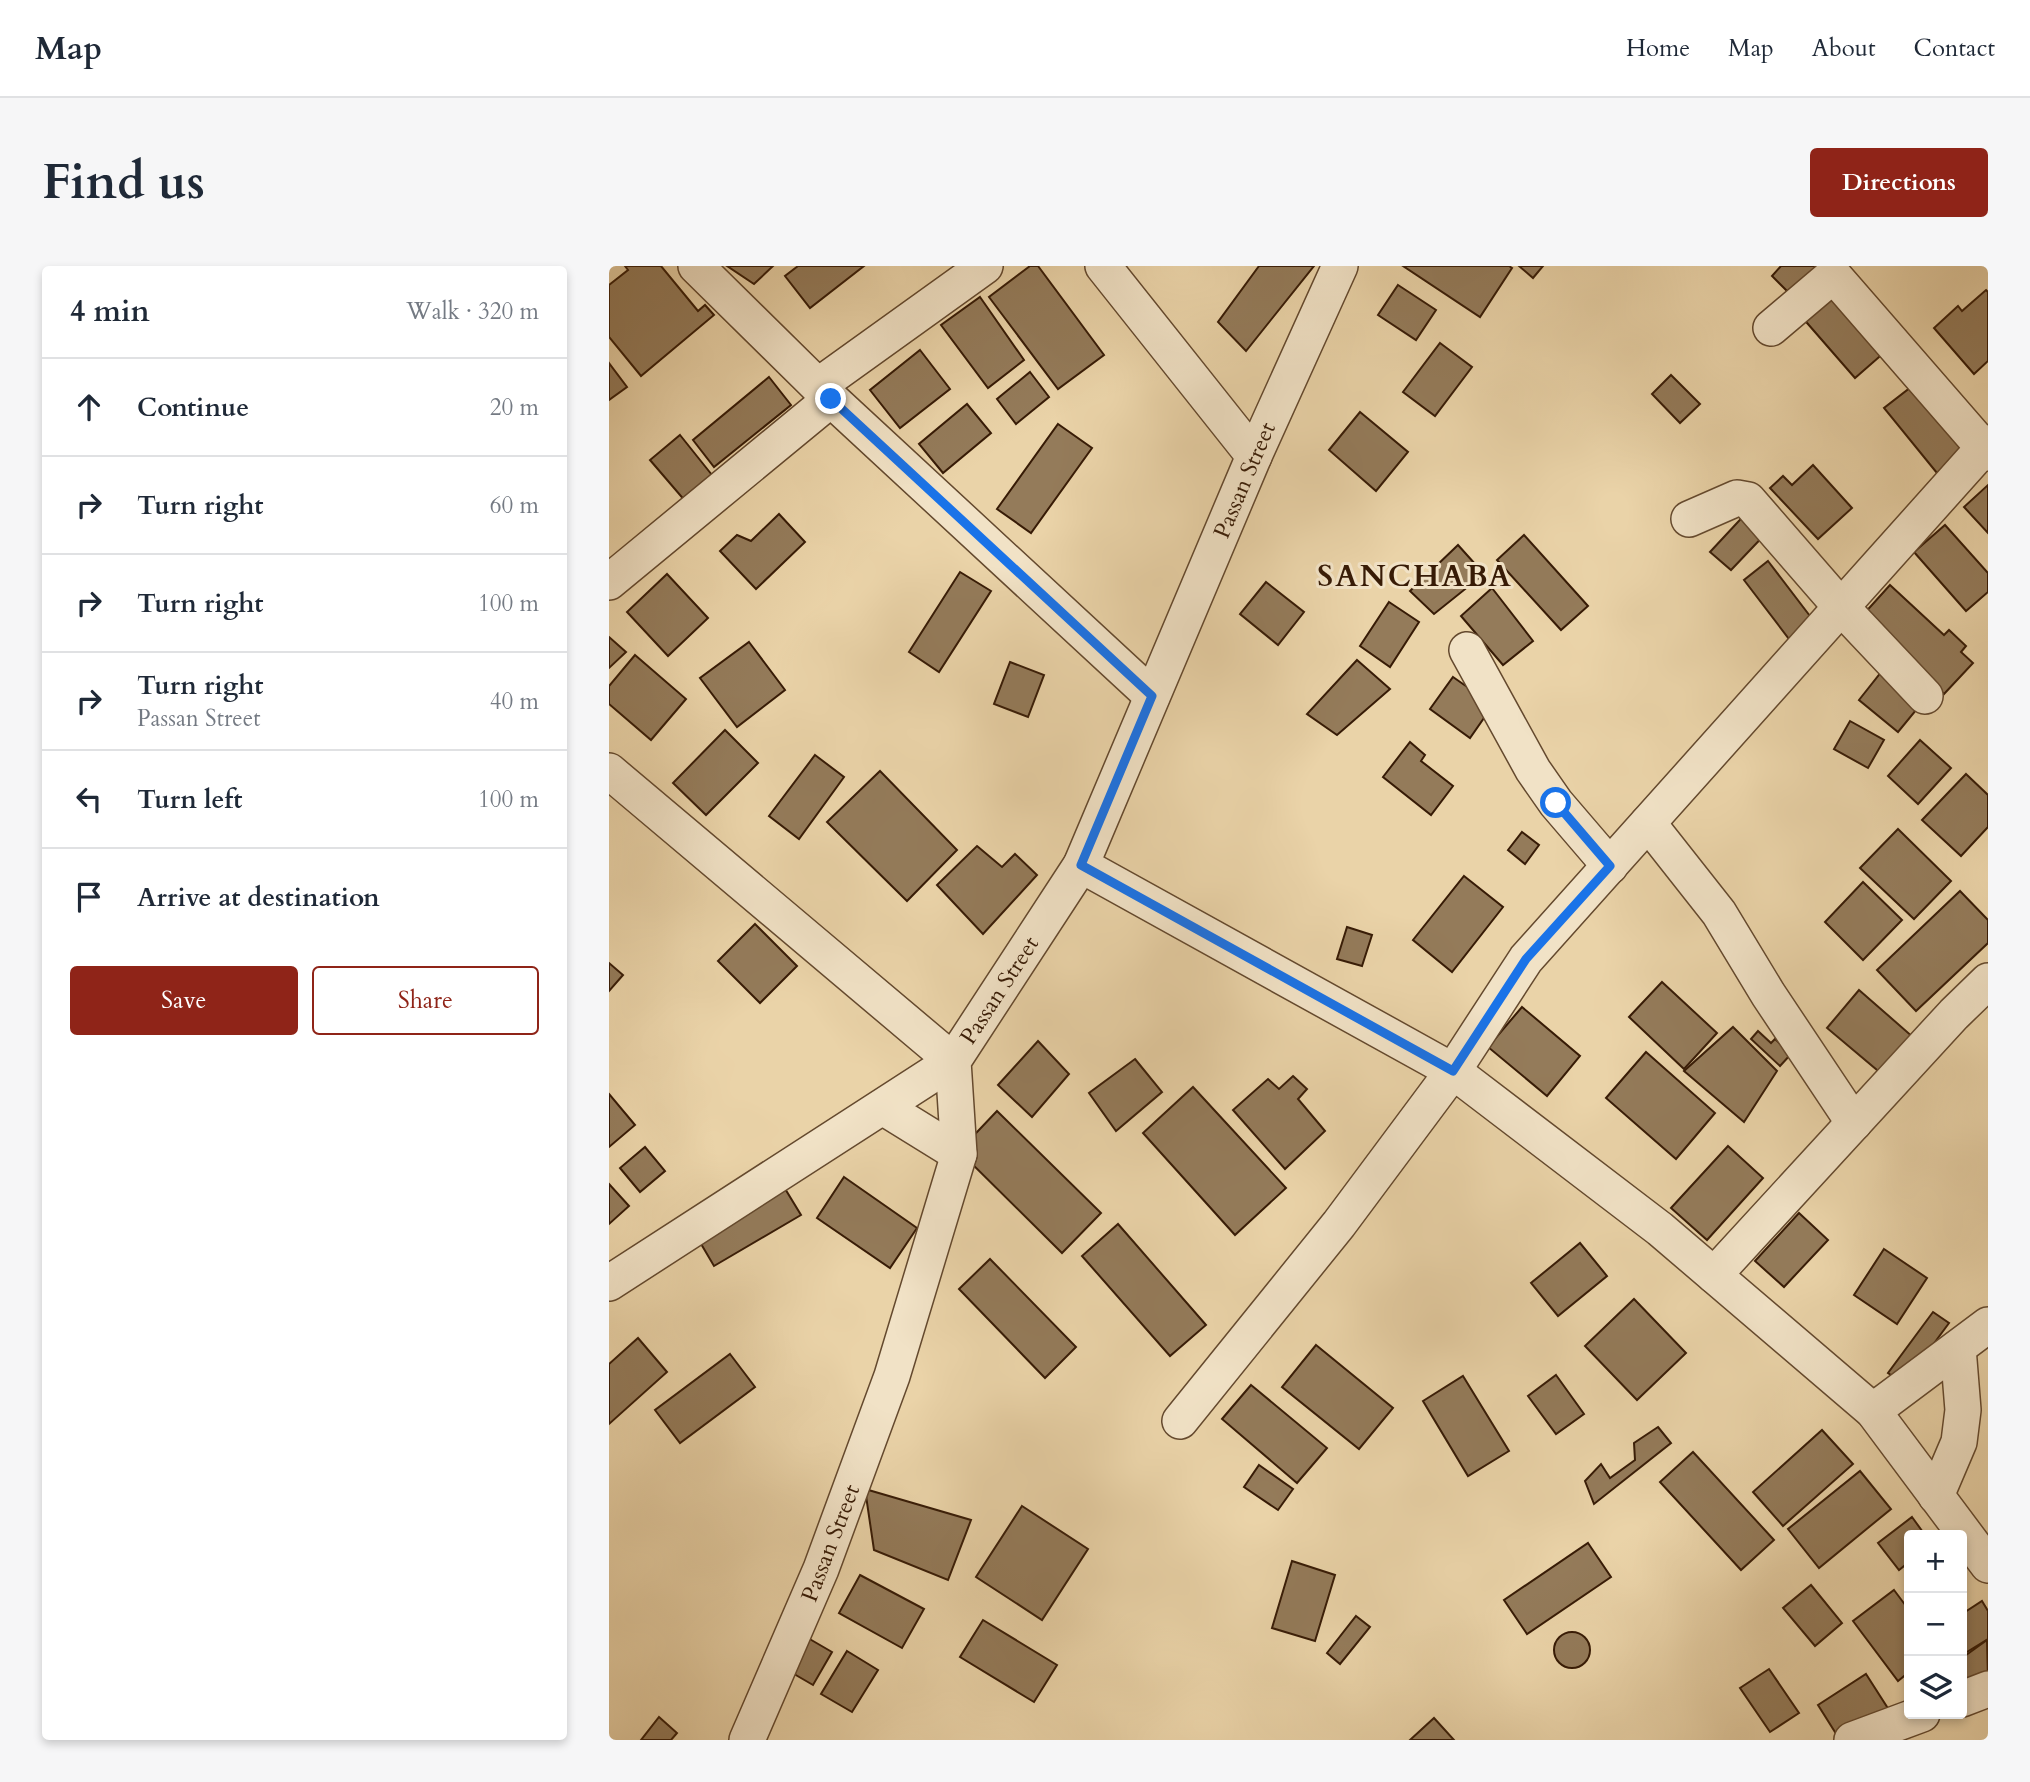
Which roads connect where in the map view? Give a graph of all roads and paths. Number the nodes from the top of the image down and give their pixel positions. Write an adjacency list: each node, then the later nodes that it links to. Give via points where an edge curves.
1 (696, 266): 6 (street)
2 (985, 266): 6 (street)
3 (1104, 266): 8 (street)
4 (1340, 266): 8 (street, Passan Street)
5 (1771, 328): 7 (street, via 1835,277)
6 (824, 392): 10 (street); 13 (street)
7 (1986, 448): 11 (street)
8 (1254, 456): 13 (street, Passan Street)
9 (1689, 519): 11 (street, via 1737,498 1748,500)
10 (609, 582)
11 (1841, 607): 14 (street); 16 (street)
12 (1467, 650): 18 (street, via 1532,769)
13 (1152, 696): 17 (street, Passan Street)
14 (1925, 696)
15 (615, 786): 20 (street)
16 (1648, 823): 18 (street); 23 (street, via 1719,913)
17 (1081, 865): 20 (street, Passan Street); 21 (street)
18 (1610, 866): 21 (street, via 1526,959)
19 (1988, 981): 23 (street)
20 (953, 1061): 22 (street); 24 (street, Passan Street)
21 (1453, 1071): 25 (street); 30 (street, via 1339,1224)
22 (883, 1107): 24 (street); 26 (street)
23 (1854, 1122): 25 (street)
24 (959, 1154): 36 (street, Passan Street, via 892,1376 821,1569)
25 (1714, 1275): 29 (street)
26 (609, 1283)
27 (1988, 1325): 28 (street)
28 (1958, 1348): 29 (street); 31 (street, via 1963,1410 1959,1442)
29 (1873, 1411): 31 (street)
30 (1181, 1421)
31 (1936, 1496): 32 (street)
32 (1988, 1565)
33 (1988, 1689): 34 (street)
34 (1967, 1697)
35 (1909, 1719): 37 (street)
36 (747, 1740)
37 (1852, 1740)

